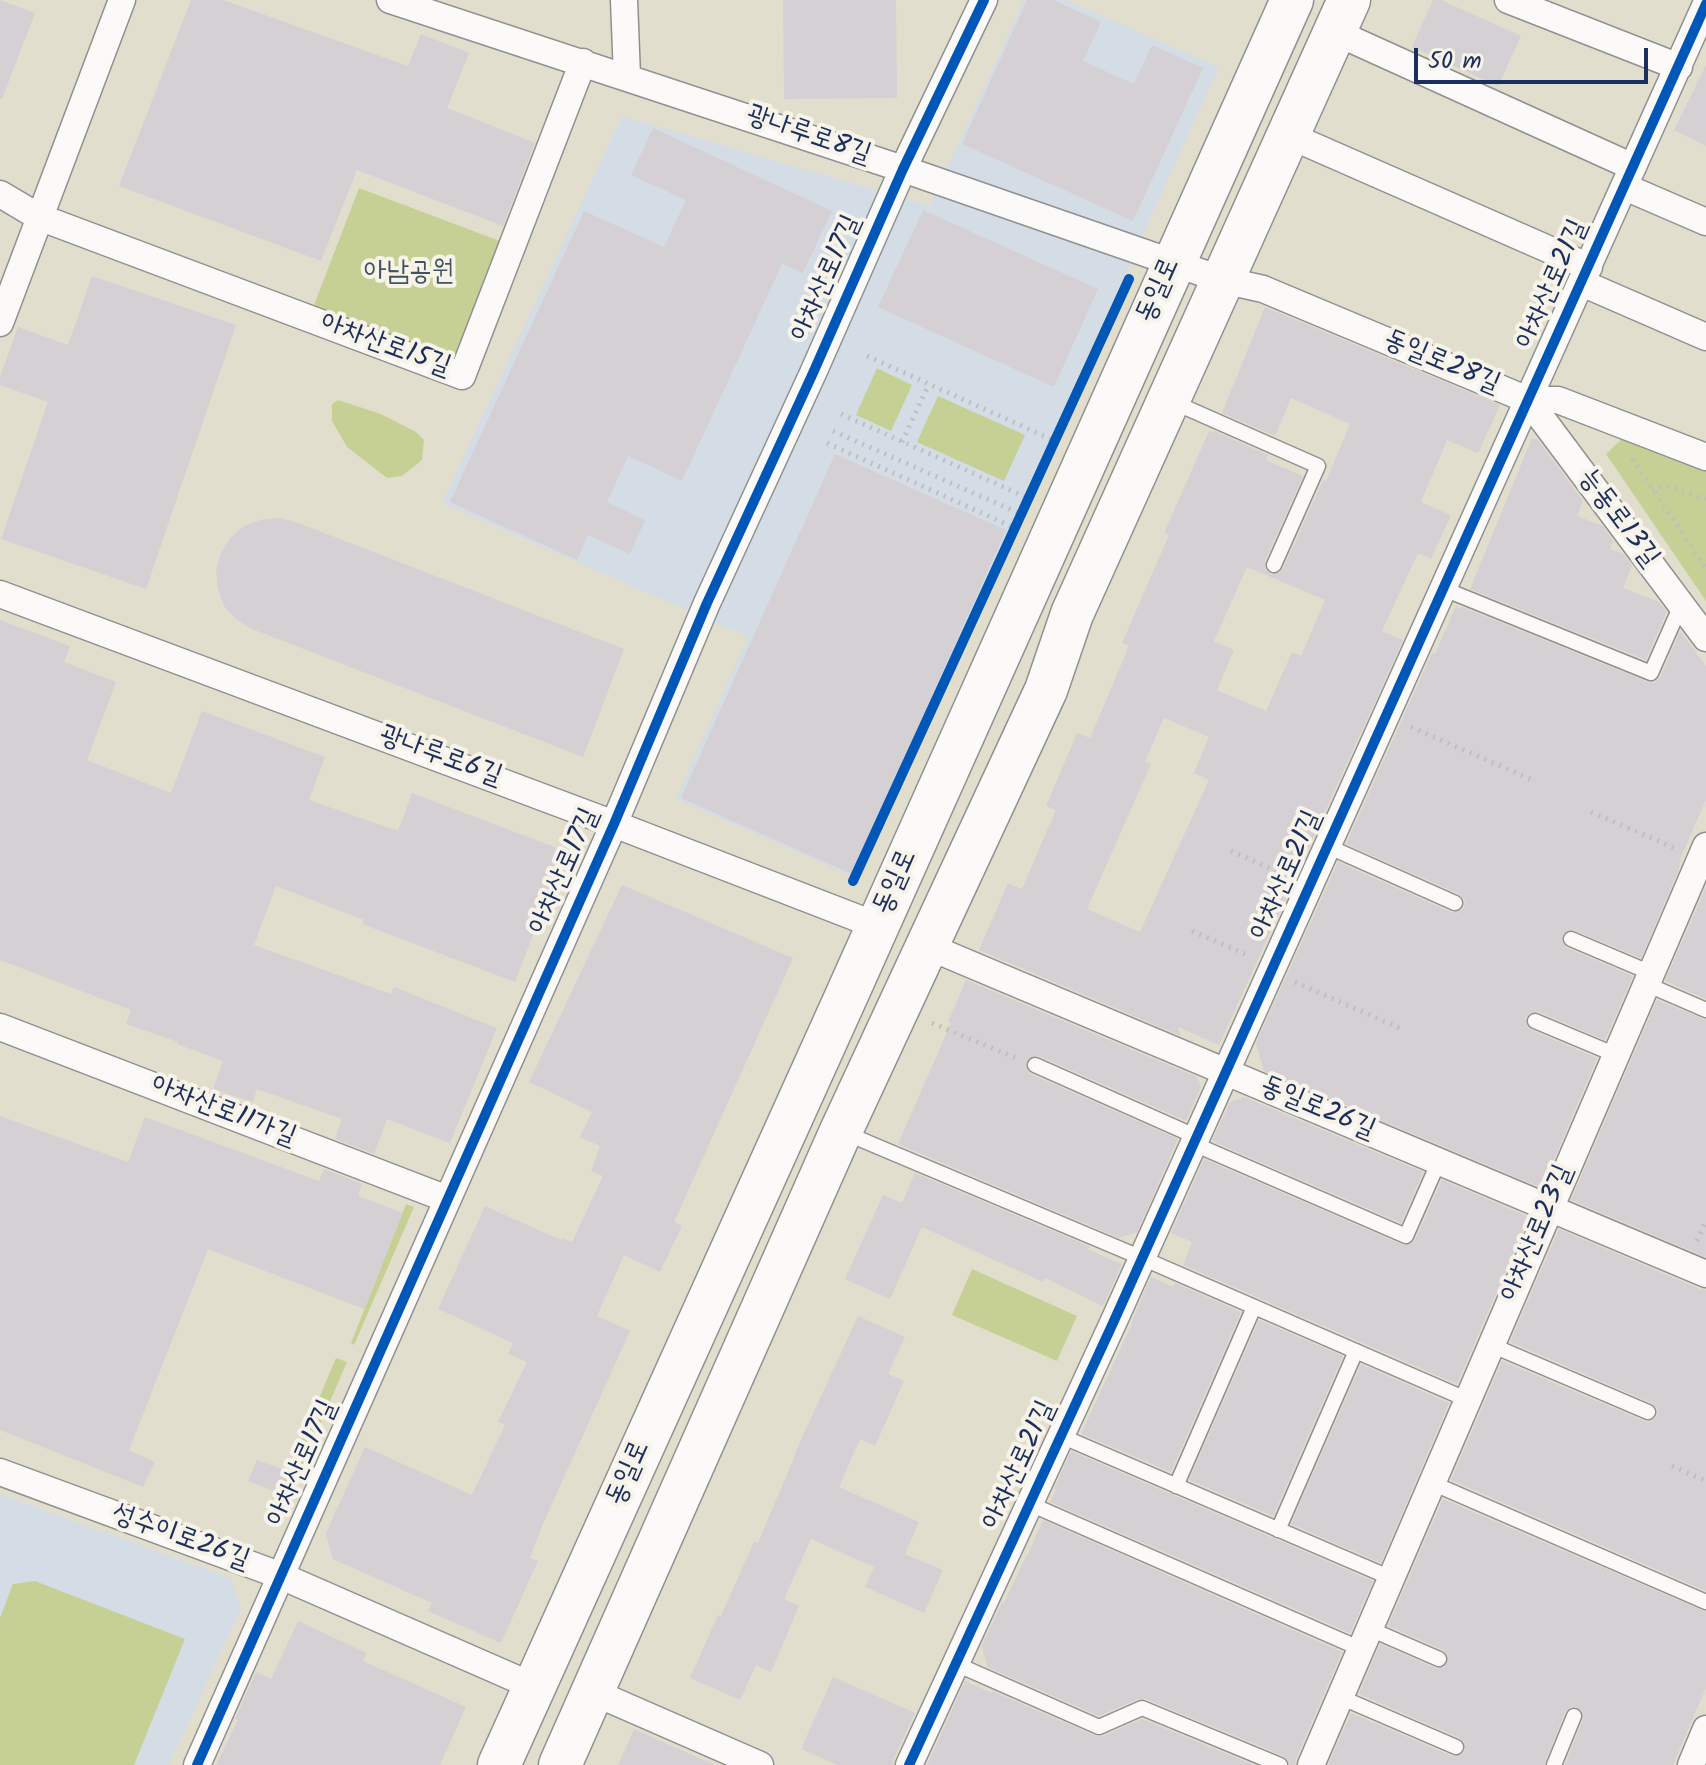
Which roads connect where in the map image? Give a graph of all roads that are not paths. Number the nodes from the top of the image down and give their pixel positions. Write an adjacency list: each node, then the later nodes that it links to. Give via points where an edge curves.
1 (122, 0): 16 (street)
2 (390, 0): 9 (street, 광나루로8길)
3 (624, 0): 11 (street)
4 (984, 0): 13 (street, 아차산로17길)
5 (1292, 0): 18 (main road, 동일로)
6 (1508, 0): 10 (street)
7 (1706, 4): 10 (street, 아차산로21길)
8 (1342, 16): 12 (main road, 동일로); 14 (street, 동일로)
9 (583, 62): 11 (street, 광나루로8길); 16 (street, 아차산로15길, via 462,376)
10 (1679, 67): 14 (street, 아차산로21길)
11 (627, 76): 13 (street, 광나루로8길)
12 (1288, 135): 19 (street); 20 (main road, 동일로)
13 (903, 169): 18 (street, 광나루로8길); 32 (street, 아차산로17길, via 707,603)
14 (1629, 177): 17 (street, 동일로); 19 (street, 아차산로21길)
15 (0, 194): 16 (street, 아차산로15길)
16 (39, 217): 21 (street)
17 (1706, 222)
18 (1173, 262): 20 (street, 광나루로8길); 23 (main road, 동일로)
19 (1586, 275): 22 (street); 24 (street, 아차산로21길)
20 (1223, 280): 24 (street, 동일로28길, via 1263,289); 25 (main road, 동일로)
21 (0, 323)
22 (1706, 337)
23 (1134, 350): 25 (main road, via 1155,340 1171,348 1159,375); 37 (main road, 동일로)
24 (1528, 400): 26 (street, 동일로28길, via 1558,400); 28 (street, 아차산로21길); 30 (street, 능동로13길)
25 (1166, 406): 27 (lane, via 1318,466); 35 (main road, 동일로, via 1072,614 1046,690)
26 (1706, 457)
27 (1274, 565)
28 (1444, 589): 30 (lane, via 1651,673); 33 (street, 아차산로21길)
29 (0, 594): 32 (street, 광나루로6길)
30 (1681, 605): 31 (street, 능동로13길)
31 (1706, 638)
32 (614, 824): 37 (street, 광나루로6길); 50 (street, 아차산로17길)
33 (1327, 846): 36 (lane); 46 (street, 아차산로21길)
34 (1704, 856): 40 (street, 아차산로23길)
35 (949, 899): 37 (main road, via 917,920); 39 (main road, 동일로)
36 (1455, 903)
37 (878, 926): 71 (main road, 동일로)
38 (1571, 939): 40 (lane)
39 (927, 946): 46 (street, 동일로26길); 47 (main road, 동일로)
40 (1649, 978): 41 (lane); 44 (street, 아차산로23길)
41 (1706, 1010)
42 (1535, 1021): 44 (lane)
43 (0, 1027): 50 (street, 아차산로11가길)
44 (1616, 1055): 51 (street, 아차산로23길)
45 (1035, 1065): 48 (lane)
46 (1226, 1072): 48 (street, 아차산로21길); 49 (street, 동일로26길)
47 (841, 1131): 52 (lane); 72 (main road, 동일로)
48 (1195, 1140): 49 (lane, via 1406,1236); 52 (street, 아차산로21길)
49 (1439, 1161): 51 (street, 동일로26길)
50 (447, 1199): 65 (street, 아차산로17길)
51 (1550, 1208): 53 (street, 동일로26길); 55 (street, 아차산로23길)
52 (1142, 1258): 54 (lane); 59 (street, 아차산로21길)
53 (1706, 1274)
54 (1254, 1307): 56 (lane); 62 (lane)
55 (1491, 1345): 57 (street, 아차산로23길); 58 (lane)
56 (1356, 1351): 57 (lane); 64 (lane)
57 (1468, 1400): 61 (street, 아차산로23길)
58 (1648, 1412)
59 (1061, 1436): 62 (lane, 아차산로21길); 63 (street, 아차산로21길)
60 (0, 1472): 65 (street, 성수이로26길)
61 (1432, 1483): 66 (street, 아차산로23길); 67 (lane)
62 (1176, 1486): 64 (lane, 아차산로21길)
63 (1030, 1504): 68 (lane, 아차산로21길); 70 (street, 아차산로21길)
64 (1278, 1530): 66 (lane, 아차산로21길)
65 (279, 1575): 71 (street, 성수이로26길); 79 (street, 아차산로17길)
66 (1391, 1578): 68 (street, 아차산로23길)
67 (1706, 1602)
68 (1365, 1639): 69 (lane, 아차산로21길); 73 (street, 아차산로23길)
69 (1439, 1659)
70 (956, 1664): 81 (street, 아차산로21길); 82 (lane, via 1099,1727 1142,1708)
71 (535, 1687): 77 (main road, 동일로)
72 (593, 1692): 78 (street); 80 (main road, 동일로)
73 (1340, 1697): 76 (lane); 83 (street, 아차산로23길)
74 (1574, 1716): 84 (lane)
75 (1706, 1729): 85 (street)
76 (1456, 1747)
77 (513, 1760)
78 (744, 1762)
79 (197, 1765)
80 (560, 1765)
81 (909, 1765)
82 (1280, 1765)
83 (1311, 1765)
84 (1554, 1765)
85 (1691, 1765)

